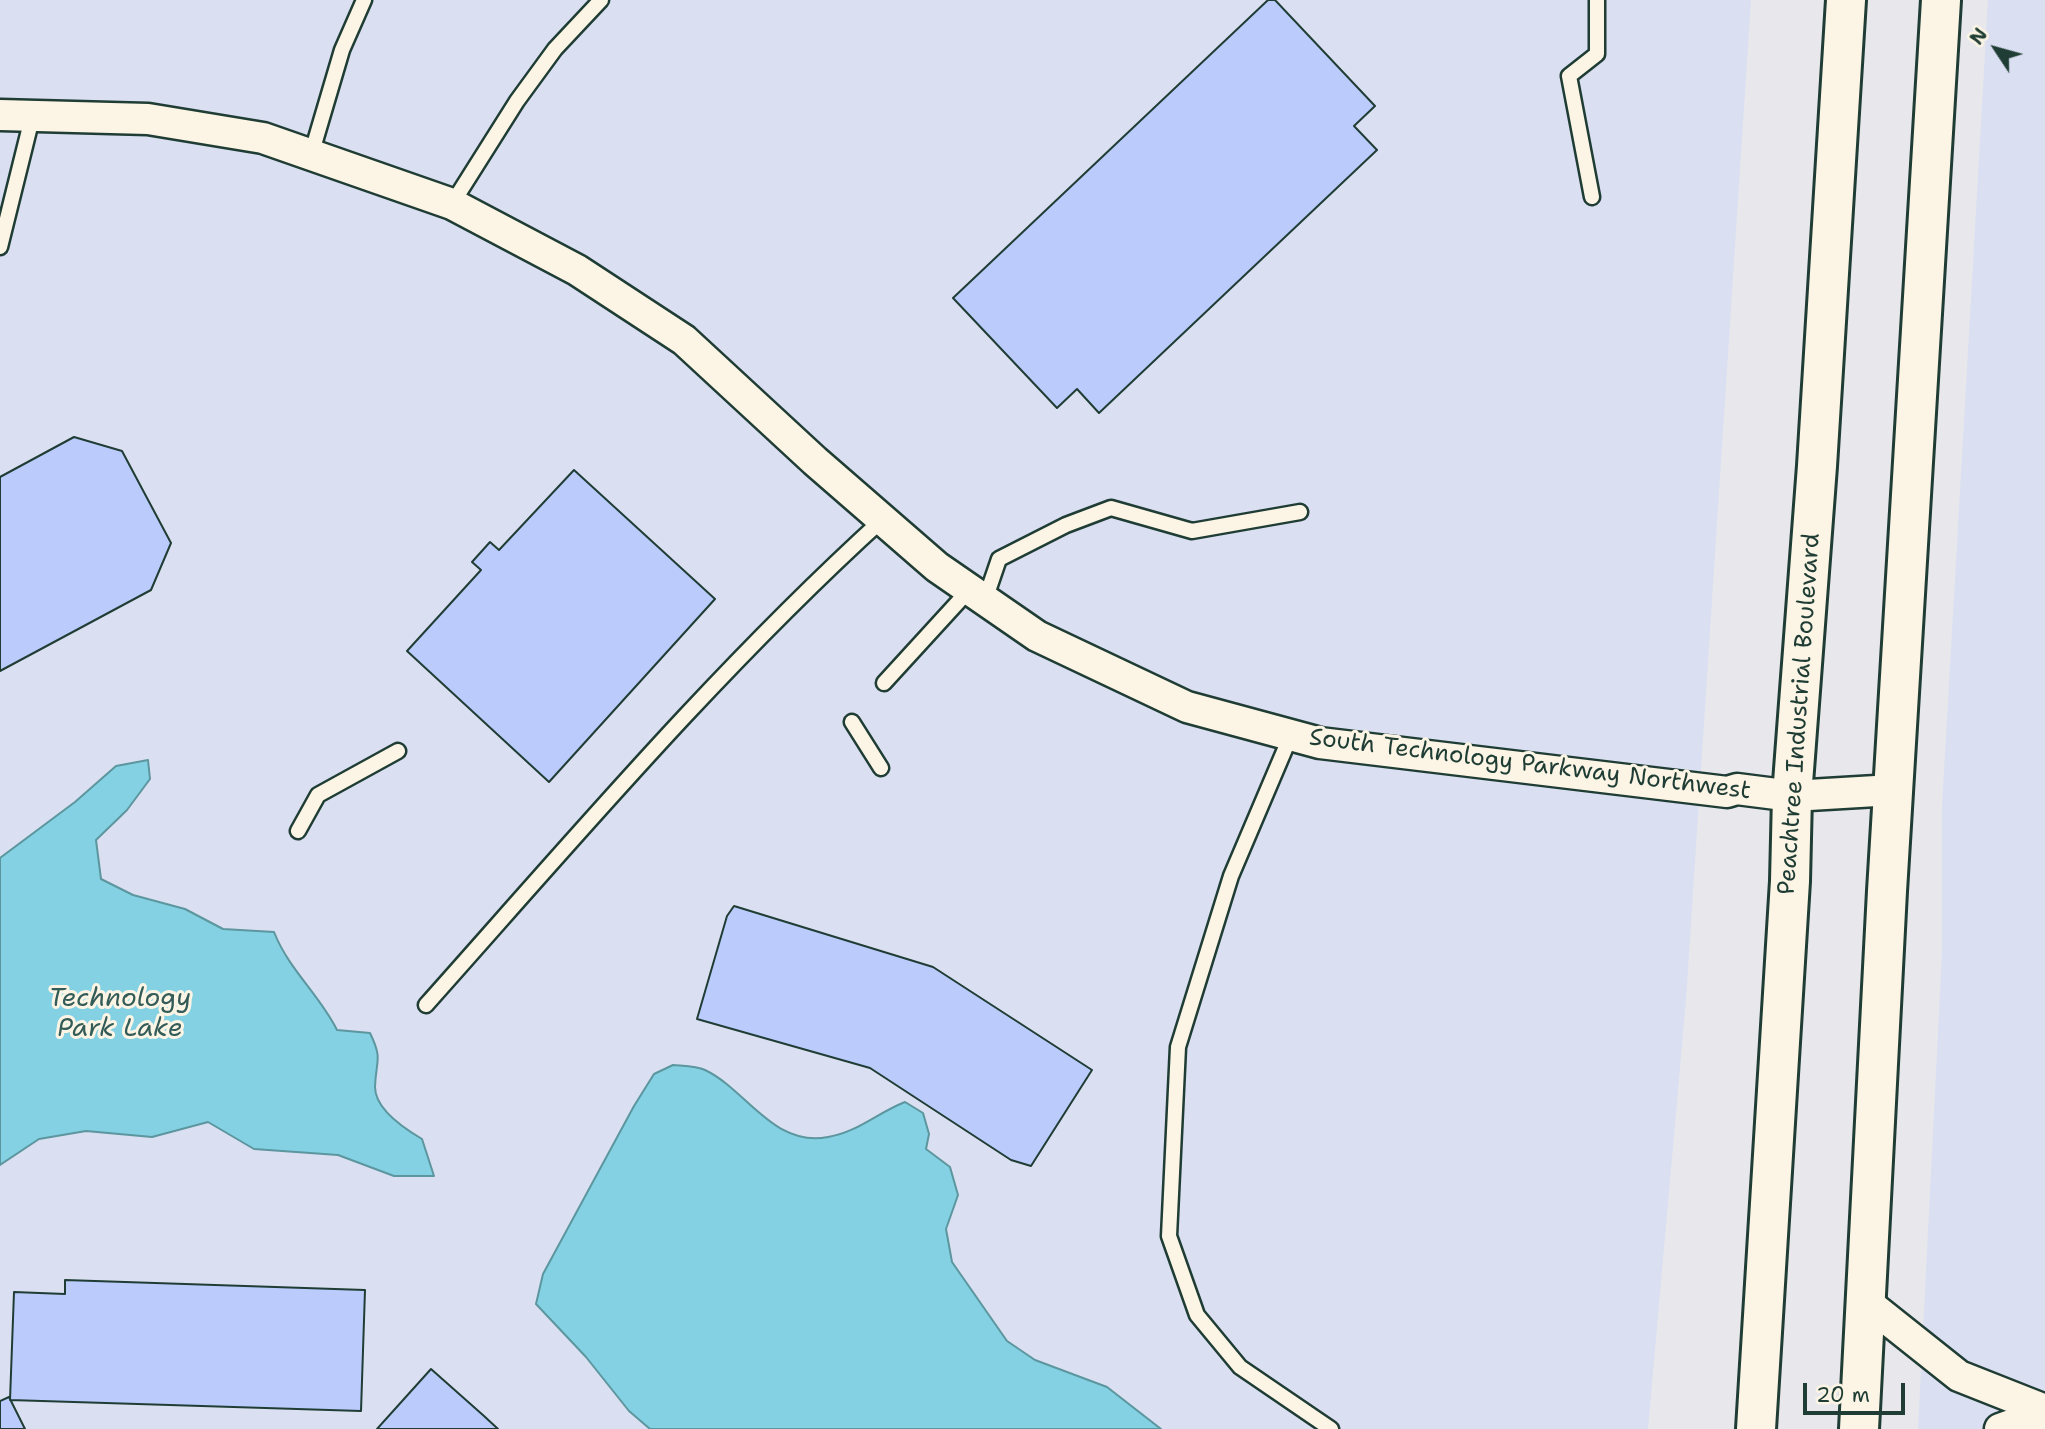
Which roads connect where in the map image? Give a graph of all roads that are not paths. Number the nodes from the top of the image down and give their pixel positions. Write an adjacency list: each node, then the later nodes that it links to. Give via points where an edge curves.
1 (364, 0): 8 (lane, via 342,50)
2 (601, 0): 10 (lane, via 524,90)
3 (1597, 0): 9 (lane, via 1597,54 1569,76)
4 (1846, 0): 21 (highway, Peachtree Industrial Boulevard)
5 (1941, 0): 20 (highway)
6 (33, 114): 7 (street, South Technology Parkway Northwest); 8 (street, South Technology Parkway Northwest, via 148,119 264,138); 11 (lane)
7 (0, 115)
8 (311, 155): 10 (street, South Technology Parkway Northwest)
9 (1592, 197)
10 (452, 204): 13 (street, South Technology Parkway Northwest, via 577,270 684,340)
11 (0, 247)
12 (1300, 512): 14 (lane, via 1192,531 1111,508 999,559)
13 (883, 519): 14 (street, South Technology Parkway Northwest); 23 (lane, via 813,581 713,685)
14 (978, 594): 15 (lane); 17 (street, South Technology Parkway Northwest, via 1037,636 1187,707)
15 (884, 683)
16 (852, 722): 19 (lane)
17 (1291, 735): 21 (street, South Technology Parkway Northwest, via 1348,746); 26 (lane, via 1231,876 1178,1047 1170,1236 1197,1315 1240,1367)
18 (398, 751): 22 (lane, via 318,795)
19 (881, 768)
20 (1893, 790): 21 (street, South Technology Parkway Northwest); 24 (highway)
21 (1792, 796): 27 (highway, Peachtree Industrial Boulevard)
22 (298, 831)
23 (426, 1004)
24 (1866, 1302): 25 (street, via 1959,1376); 28 (highway)
25 (2045, 1411): 29 (street)
26 (1331, 1429)
27 (1756, 1429)
28 (1859, 1429)
29 (2000, 1429)

